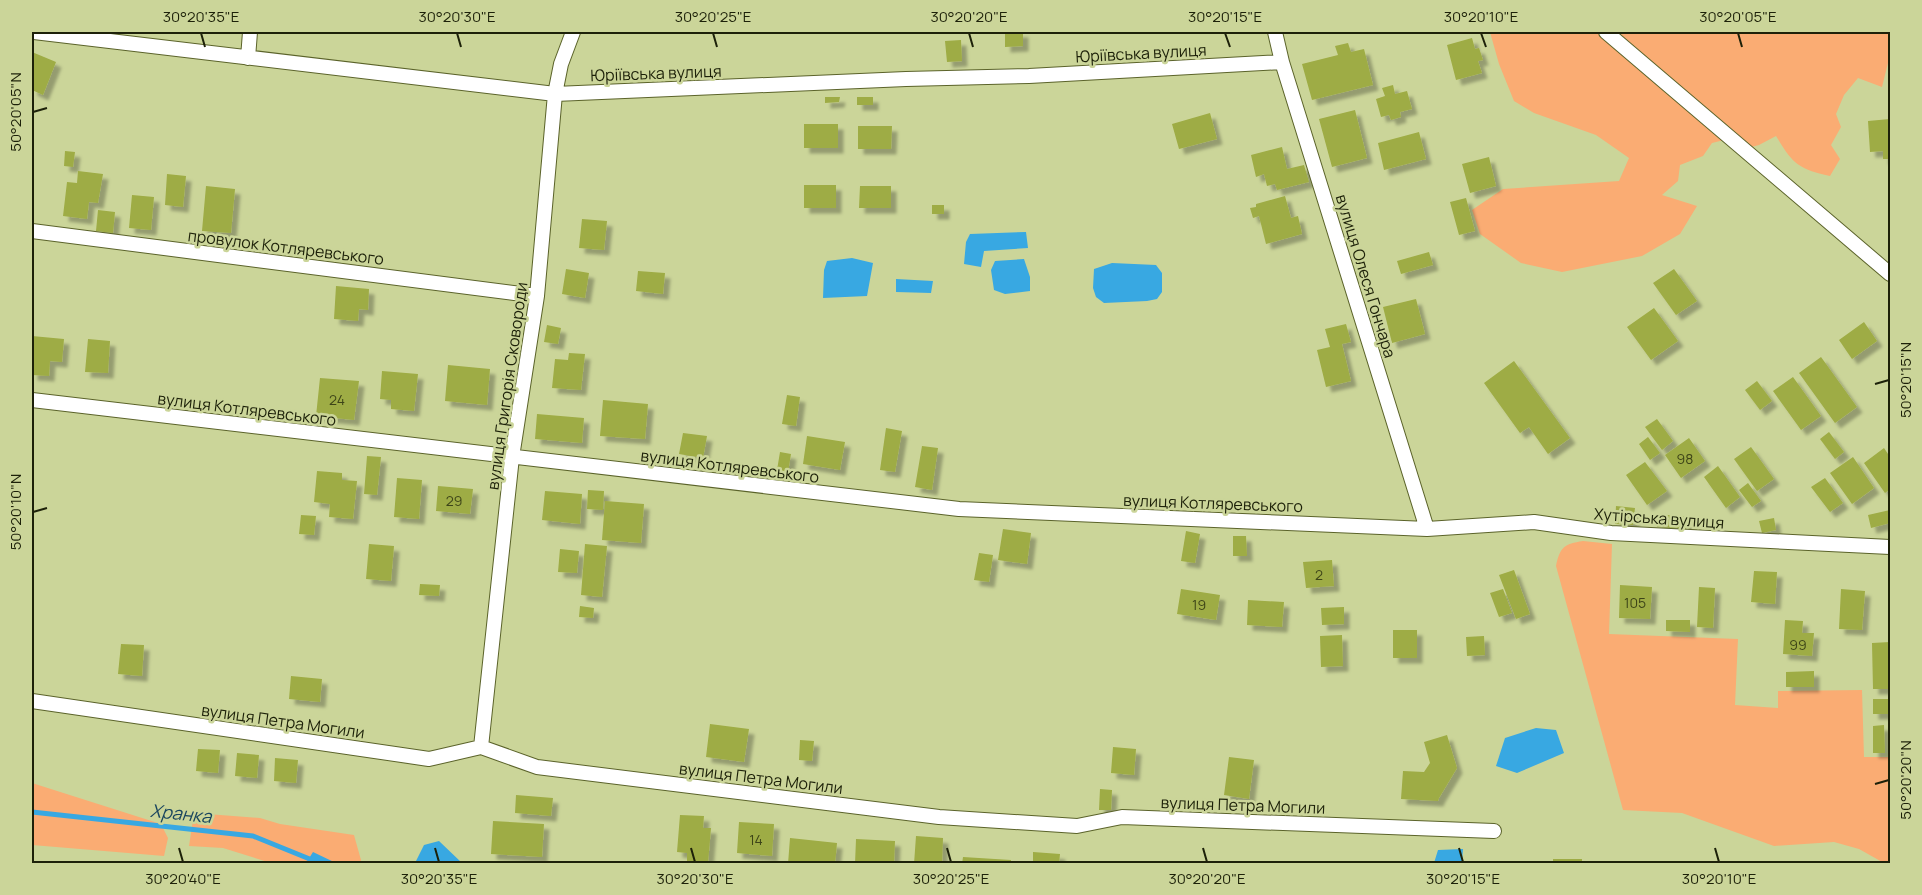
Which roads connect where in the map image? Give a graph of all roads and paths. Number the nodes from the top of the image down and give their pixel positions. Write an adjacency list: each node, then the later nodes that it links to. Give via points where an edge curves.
1 (34, 32): 6 (street, Юріївська вулиця)
2 (250, 32): 6 (street)
3 (573, 32): 8 (street, вулиця Григорія Сковороди)
4 (1275, 32): 7 (street, вулиця Олеся Гончара)
5 (1606, 32): 10 (street)
6 (248, 58): 8 (street, Юріївська вулиця)
7 (1282, 62): 8 (street, Юріївська вулиця); 14 (street, вулиця Олеся Гончара)
8 (555, 94): 11 (street, вулиця Григорія Сковороди)
9 (32, 231): 11 (street, провулок Котляревського)
10 (1890, 274)
11 (537, 296): 13 (street, вулиця Григорія Сковороди)
12 (32, 400): 13 (street, вулиця Котляревського)
13 (512, 458): 14 (street, вулиця Котляревського, via 959,509); 17 (street, вулиця Григорія Сковороди)
14 (1427, 529): 15 (street, Хутірська вулиця, via 1534,522 1611,533)
15 (1890, 548)
16 (32, 701): 17 (street, вулиця Петра Могили, via 429,759)
17 (481, 747): 18 (street, вулиця Петра Могили, via 537,766 939,817 1077,826 1122,817)
18 (1494, 831)

